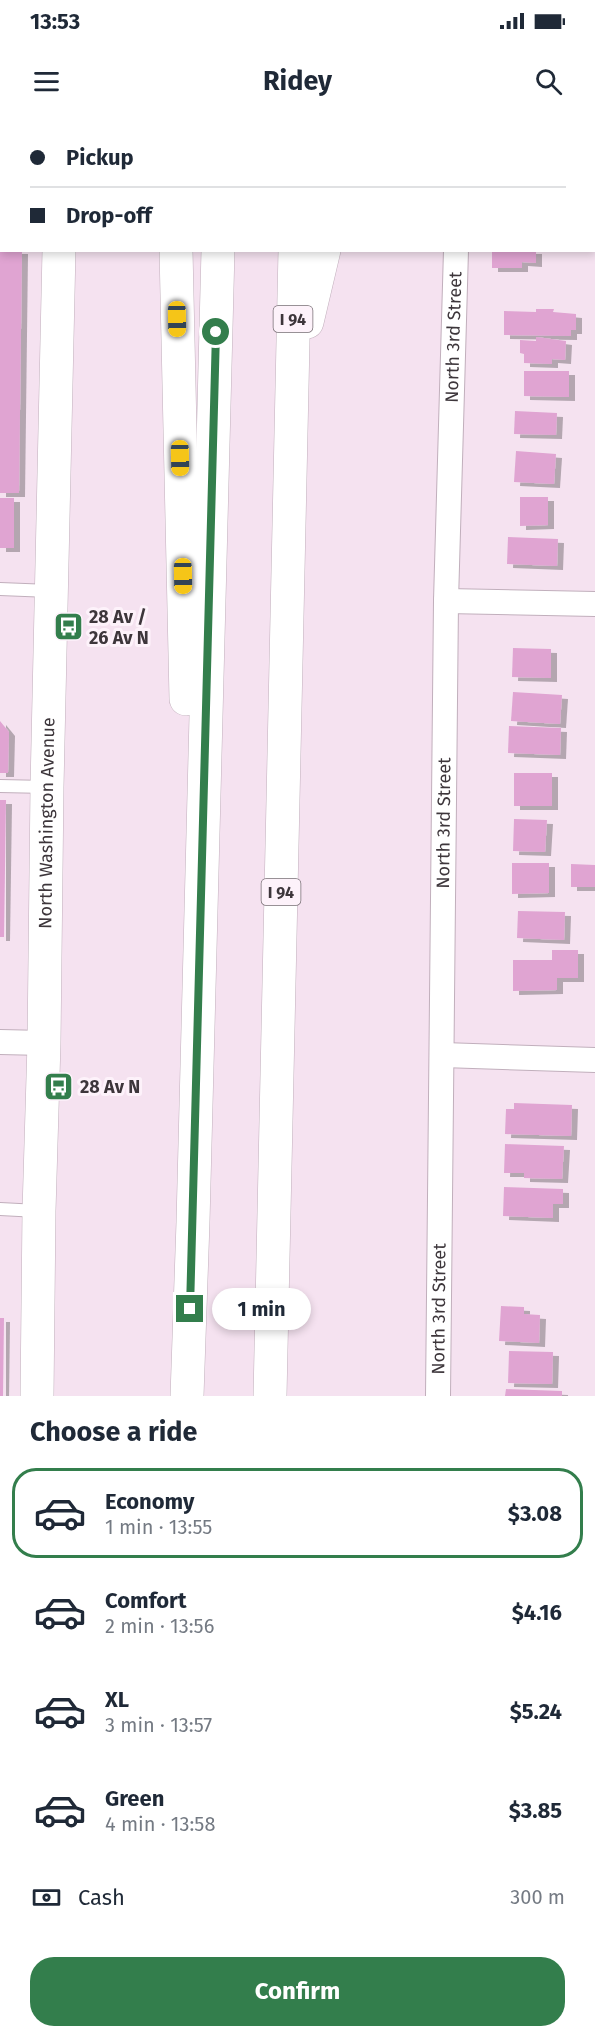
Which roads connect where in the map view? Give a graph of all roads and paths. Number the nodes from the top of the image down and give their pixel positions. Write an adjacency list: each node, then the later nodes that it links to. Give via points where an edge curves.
1 (59, 252): 9 (main road, North Washington Avenue)
2 (176, 252): 18 (main road)
3 (218, 252): 18 (main road)
4 (295, 252): 7 (main road, I 94)
5 (324, 252): 7 (main road)
6 (456, 252): 10 (street, North 3rd Street)
7 (292, 388): 23 (main road, I 94)
8 (0, 589): 9 (lane)
9 (52, 591): 13 (main road, North Washington Avenue)
10 (446, 601): 11 (street); 16 (street, North 3rd Street)
11 (595, 603)
12 (0, 786): 13 (lane)
13 (47, 787): 15 (main road, North Washington Avenue)
14 (0, 1042): 15 (street)
15 (44, 1043): 20 (main road, North Washington Avenue)
16 (442, 1055): 17 (street); 24 (street, North 3rd Street)
17 (595, 1060)
18 (196, 1098): 22 (main road)
19 (0, 1209): 20 (lane)
20 (39, 1211): 21 (main road, North Washington Avenue)
21 (37, 1396)
22 (187, 1396)
23 (270, 1396)
24 (438, 1396)

